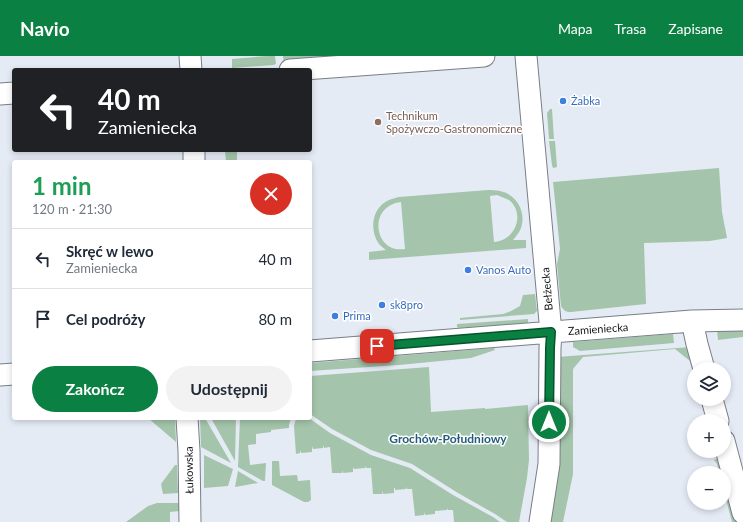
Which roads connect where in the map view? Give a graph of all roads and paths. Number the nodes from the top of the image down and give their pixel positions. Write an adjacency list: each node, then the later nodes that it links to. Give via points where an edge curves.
1 (190, 56): 4 (street)
2 (484, 56): 5 (street)
3 (526, 56): 10 (street, Bełżecka)
4 (191, 68)
5 (312, 68)
6 (12, 93): 7 (street)
7 (0, 94)
8 (743, 320): 9 (street, Zamieniecka)
9 (692, 322): 10 (street, Zamieniecka); 12 (street)
10 (551, 332): 11 (street, Zamieniecka); 19 (street, Bełżecka, via 550,464)
11 (312, 351)
12 (702, 362)
13 (12, 374): 14 (street)
14 (0, 375)
15 (188, 420): 18 (street, Łukowska)
16 (728, 458): 17 (street)
17 (743, 513)
18 (190, 522)
19 (540, 522)

